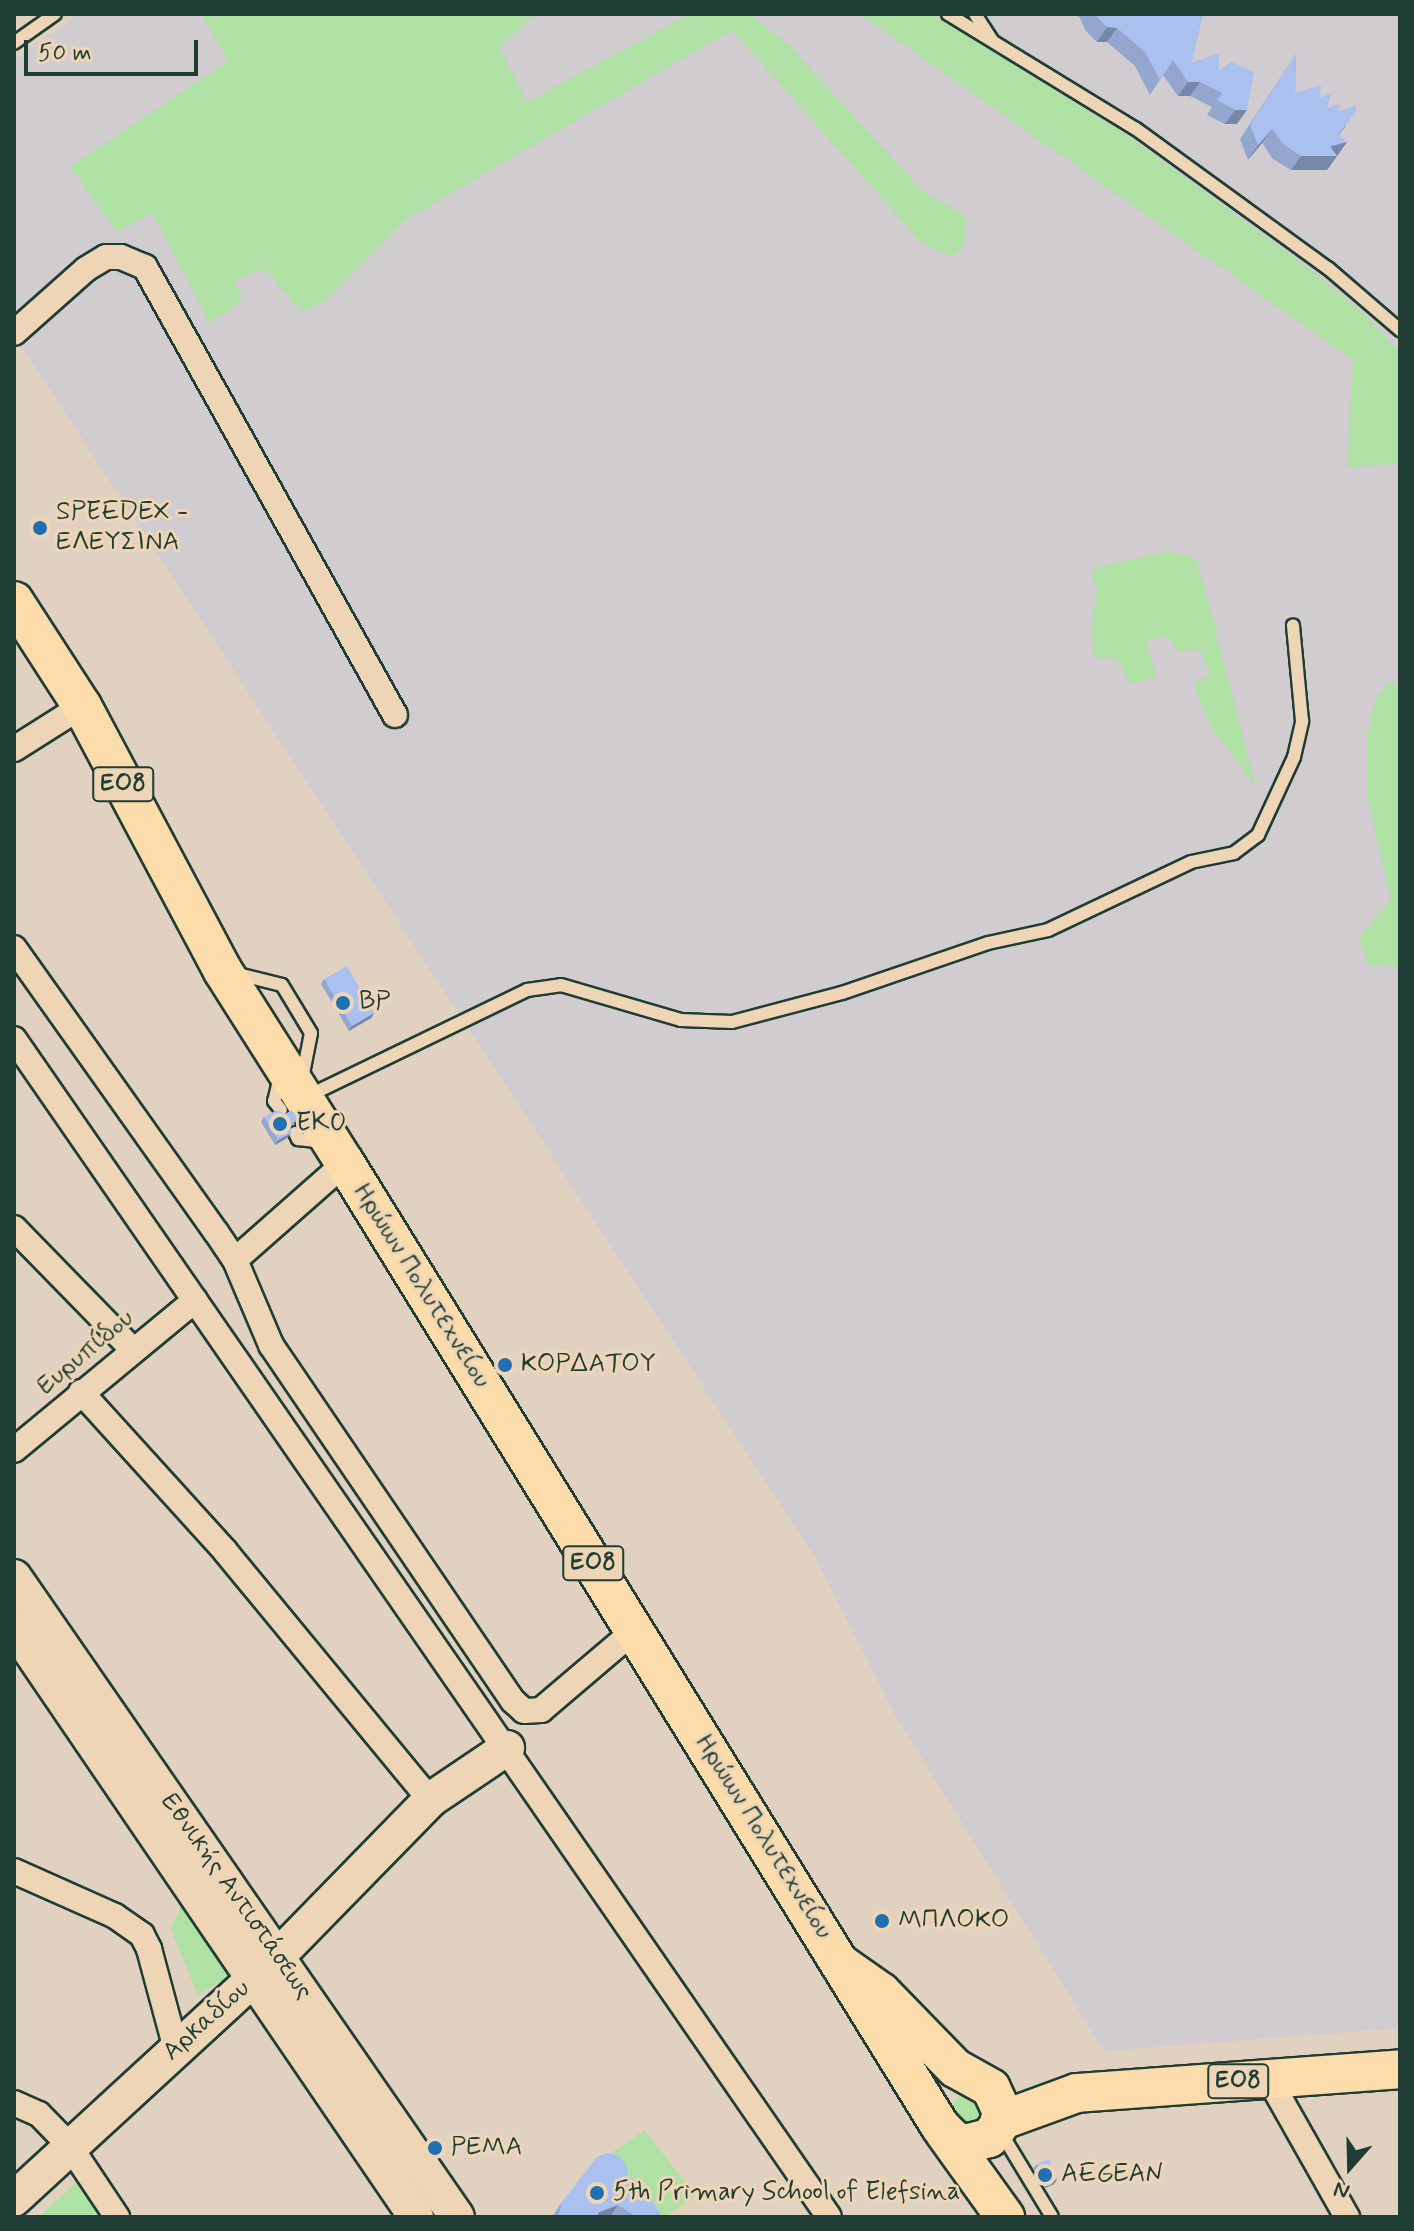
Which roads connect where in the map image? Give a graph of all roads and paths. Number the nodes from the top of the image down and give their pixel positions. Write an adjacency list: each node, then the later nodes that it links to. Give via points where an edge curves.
1 (55, 14): 5 (lane)
2 (948, 14): 4 (lane)
3 (975, 14): 4 (lane)
4 (994, 42): 6 (lane, via 1136,129 1329,269)
5 (14, 43)
6 (1400, 330)
7 (14, 333): 11 (street, via 106,257 145,267)
8 (14, 601): 10 (main road, Ηρώων Πολυτεχνείου / ΕΟ8)
9 (1293, 625): 15 (lane, via 1302,721 1294,757 1258,835 1234,853 1191,862 1048,930 988,943 842,993 732,1022 681,1020 561,985 527,990)
10 (82, 706): 12 (street); 15 (main road, Ηρώων Πολυτεχνείου / ΕΟ8)
11 (395, 715)
12 (14, 749)
13 (14, 948): 17 (street)
14 (14, 1039): 18 (street)
15 (305, 1115): 17 (street); 24 (main road, Ηρώων Πολυτεχνείου / ΕΟ8)
16 (14, 1228): 19 (street)
17 (235, 1260): 24 (street, via 271,1345 513,1701 524,1711 541,1710)
18 (195, 1300): 19 (street, Ευρυπίδου); 25 (street)
19 (132, 1349): 20 (street, Ευρυπίδου)
20 (81, 1392): 21 (street, Ευρυπίδου); 26 (street, via 225,1551)
21 (14, 1450)
22 (14, 1577): 29 (street, Εθνικής Αντιστάσεως)
23 (14, 1627): 29 (street, Εθνικής Αντιστάσεως)
24 (635, 1630): 28 (main road, Ηρώων Πολυτεχνείου / ΕΟ8)
25 (507, 1748): 26 (street, Αρκαδίου); 43 (street)
26 (430, 1800): 29 (street, Αρκαδίου)
27 (14, 1871): 30 (street, via 115,1916 142,1935)
28 (841, 1964): 33 (main road, Ηρώων Πολυτεχνείου / ΕΟ8, via 881,1992 936,2051); 36 (main road, Ηρώων Πολυτεχνείου / ΕΟ8)
29 (265, 1968): 30 (street, Αρκαδίου); 41 (street, Εθνικής Αντιστάσεως); 42 (street, Εθνικής Αντιστάσεως)
30 (176, 2049): 38 (street, Αρκαδίου)
31 (1400, 2069): 32 (main road, ΕΟ8)
32 (1269, 2079): 34 (main road, ΕΟ8); 47 (street)
33 (978, 2081): 34 (main road, ΕΟ8, via 1047,2084); 36 (main road, ΕΟ8, via 961,2080 941,2095); 37 (main road, Ηρώων Πολυτεχνείου / ΕΟ8, via 1000,2103)
34 (1077, 2093): 37 (main road, ΕΟ8)
35 (14, 2103): 38 (street, via 39,2114)
36 (941, 2125): 37 (main road, ΕΟ8, via 965,2144); 44 (main road, Ηρώων Πολυτεχνείου)
37 (996, 2129): 45 (main road, Ηρώων Πολυτεχνείου); 46 (lane)
38 (69, 2145): 39 (street, Αρκαδίου); 40 (street)
39 (14, 2199)
40 (117, 2217)
41 (416, 2217)
42 (457, 2217)
43 (829, 2217)
44 (1005, 2217)
45 (1012, 2217)
46 (1052, 2217)
47 (1347, 2217)

